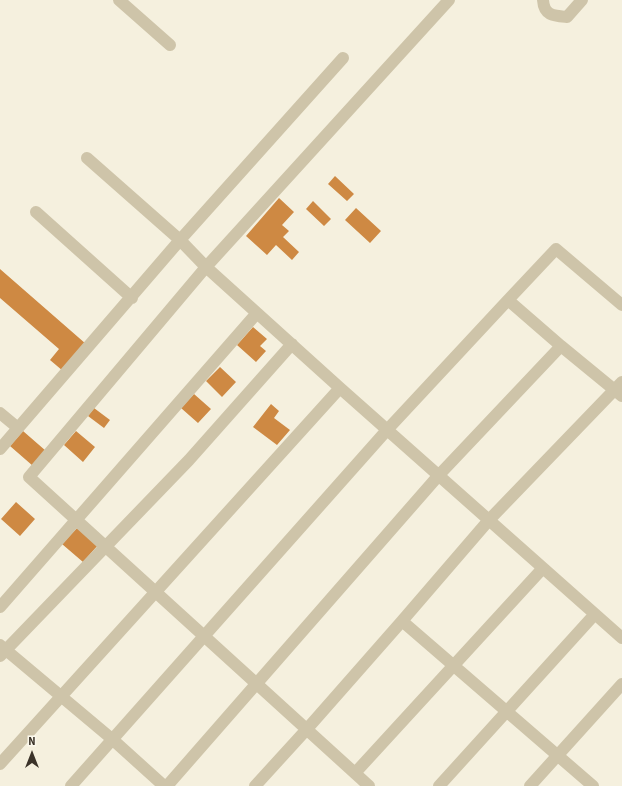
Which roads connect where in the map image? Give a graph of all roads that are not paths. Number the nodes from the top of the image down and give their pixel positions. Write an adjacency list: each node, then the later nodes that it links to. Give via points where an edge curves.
1 (119, 0): 5 (street)
2 (449, 0): 10 (street)
3 (543, 0): 4 (street, via 546,11 552,16 567,17)
4 (582, 0)
5 (170, 45)
6 (343, 58): 9 (street)
7 (87, 158): 9 (street)
8 (36, 212): 11 (street)
9 (180, 240): 10 (street); 11 (street)
10 (206, 267): 14 (street); 24 (street, via 29,477)
11 (132, 298): 20 (street)
12 (508, 300): 13 (street, via 556,249); 16 (street); 21 (street)
13 (622, 305)
14 (257, 313): 15 (street); 24 (street)
15 (292, 344): 17 (street); 26 (street, via 188,460)
16 (560, 346): 18 (street); 23 (street)
17 (340, 388): 21 (street); 28 (street)
18 (620, 389): 25 (street)
19 (0, 413): 20 (street)
20 (18, 428): 22 (street)
21 (387, 430): 23 (street); 32 (street)
22 (0, 449)
23 (438, 475): 25 (street); 36 (street)
24 (76, 520): 26 (street); 29 (street)
25 (489, 520): 27 (street); 31 (street)
26 (106, 546): 28 (street); 34 (street)
27 (543, 568): 30 (street); 35 (street)
28 (156, 592): 32 (street); 38 (street)
29 (0, 607)
30 (595, 614): 33 (street); 39 (street)
31 (402, 620): 35 (street); 40 (street)
32 (204, 636): 36 (street); 41 (street)
33 (622, 638)
34 (2, 650): 38 (street)
35 (454, 666): 39 (street); 44 (street)
36 (257, 684): 40 (street); 47 (street)
37 (622, 684): 42 (street)
38 (61, 696): 41 (street); 43 (street)
39 (506, 711): 42 (street); 50 (street)
40 (306, 729): 44 (street); 48 (street)
41 (112, 739): 45 (street); 46 (street)
42 (557, 755): 51 (street); 52 (street)
43 (0, 764)
44 (355, 773): 49 (street)
45 (71, 786)
46 (164, 786)
47 (167, 786)
48 (255, 786)
49 (369, 786)
50 (439, 786)
51 (530, 786)
52 (593, 786)

